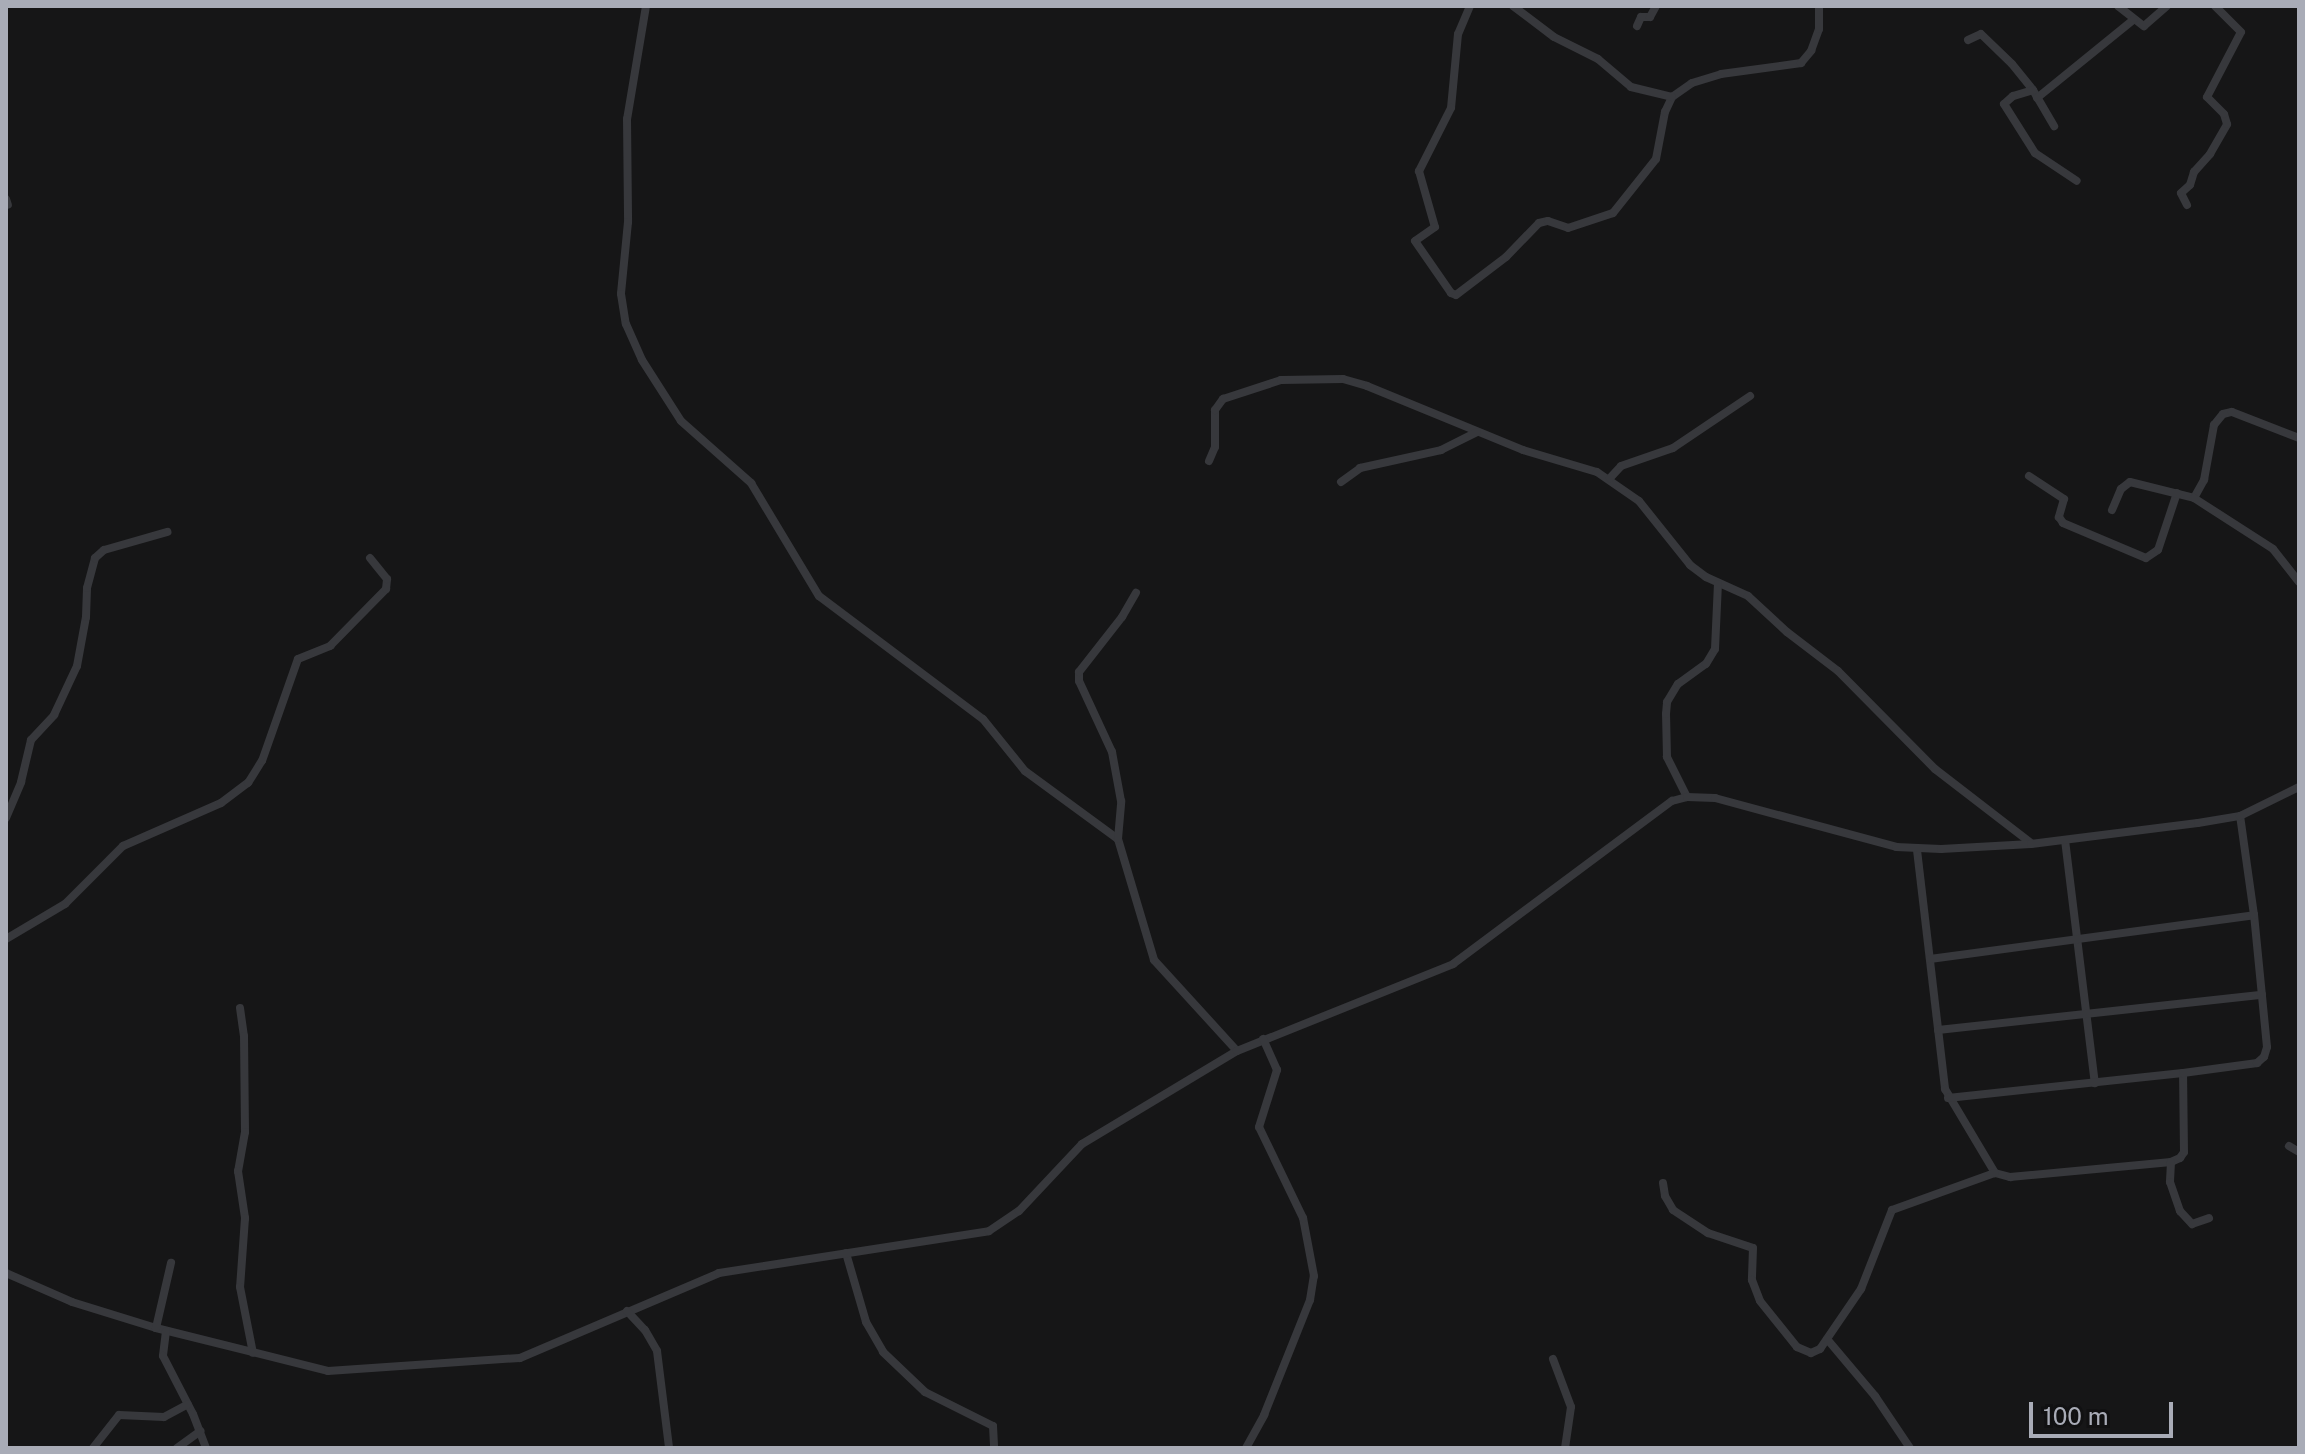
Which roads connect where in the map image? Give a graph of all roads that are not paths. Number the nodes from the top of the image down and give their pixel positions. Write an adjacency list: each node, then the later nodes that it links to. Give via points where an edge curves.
1 (646, 6): 36 (street, via 627,119 628,222 621,294 626,324 642,360 681,421 751,483 819,596 983,719 1025,771)
2 (1470, 6): 13 (street, via 1458,34 1451,108 1419,171 1435,222 1415,246 1451,293 1461,295 1539,223 1568,228 1618,209 1656,159)
3 (1513, 6): 13 (street, via 1554,37 1598,59 1631,87)
4 (1656, 6): 10 (street)
5 (1819, 6): 13 (street, via 1819,29 1801,63 1721,74 1692,83)
6 (2118, 6): 9 (street)
7 (2167, 6): 9 (street, via 2144,26)
8 (2215, 6): 16 (street, via 2241,32 2207,97 2227,124 2181,193)
9 (2133, 20): 12 (street)
10 (1637, 26)
11 (1968, 40): 12 (street, via 1981,34)
12 (2035, 94): 14 (street); 15 (street, via 2013,96 2004,104 2035,153)
13 (1672, 97)
14 (2054, 126)
15 (2077, 181)
16 (2187, 205)
17 (1750, 396): 22 (street, via 1673,448 1621,466)
18 (1477, 432): 20 (street, via 1356,381 1281,380 1218,402); 22 (street); 23 (street, via 1441,450 1360,468)
19 (2299, 438): 25 (street, via 2232,412 2223,414 2214,425 2204,480)
20 (1209, 461)
21 (2029, 476): 24 (street, via 2064,499 2059,517 2063,523 2146,558 2158,550)
22 (1610, 478): 30 (street, via 1645,507 1682,557)
23 (1341, 482)
24 (2177, 493): 25 (street); 26 (street, via 2130,482)
25 (2194, 498): 29 (street, via 2273,549)
26 (2112, 510)
27 (167, 532): 35 (street, via 104,550 95,558 77,666 54,715 31,740)
28 (370, 558): 42 (street, via 387,579 386,589 330,646 298,659 262,761 248,783 221,803 123,846 57,910)
29 (2299, 582)
30 (1718, 584): 33 (street, via 1715,649 1706,664 1678,684 1666,714 1667,757); 38 (street, via 1748,596 1838,671 1935,769)
31 (1136, 593): 36 (street, via 1079,672 1112,752 1121,801)
32 (2299, 787): 34 (street)
33 (1687, 797): 39 (street, via 1715,798); 48 (street, via 1657,810 1453,964)
34 (2240, 816): 37 (street); 40 (street)
35 (6, 818)
36 (1118, 839): 49 (street, via 1154,960)
37 (2065, 840): 38 (street); 41 (street)
38 (2031, 844): 39 (street)
39 (1917, 850): 43 (street)
40 (2254, 915): 41 (street); 44 (street)
41 (2077, 937): 43 (street); 46 (street)
42 (6, 939)
43 (1930, 959): 47 (street)
44 (2262, 995): 46 (street); 50 (street, via 2264,1057 2257,1063)
45 (240, 1008): 66 (street, via 245,1132 238,1171 245,1218 240,1287)
46 (2087, 1013): 47 (street); 51 (street)
47 (1938, 1030): 52 (street)
48 (1263, 1039): 49 (street); 75 (street, via 1277,1070 1259,1127 1300,1210 1314,1276 1264,1415)
49 (1237, 1051): 59 (street, via 1082,1144 997,1227 970,1236)
50 (2183, 1073): 51 (street); 55 (street, via 2184,1152)
51 (2095, 1083): 52 (street)
52 (1948, 1098): 56 (street)
53 (2289, 1146): 54 (street)
54 (2299, 1152)
55 (2171, 1162): 56 (street, via 2010,1177); 58 (street, via 2170,1182 2180,1211 2192,1224)
56 (1995, 1173): 65 (street, via 1892,1210 1866,1279)
57 (1663, 1183): 65 (street, via 1673,1210 1708,1233 1753,1248 1755,1290 1797,1347 1811,1353)
58 (2209, 1218)
59 (846, 1253): 62 (street, via 719,1273); 74 (street, via 866,1322 883,1352 925,1392 993,1426)
60 (171, 1263): 63 (street)
61 (6, 1273): 63 (street, via 72,1302)
62 (627, 1311): 66 (street, via 520,1358 328,1371); 73 (street, via 657,1351)
63 (156, 1328): 64 (street)
64 (166, 1331): 66 (street); 68 (street, via 163,1356)
65 (1827, 1339): 77 (street)
66 (253, 1353)
67 (1553, 1359): 76 (street, via 1571,1407)
68 (188, 1404): 69 (street); 70 (street, via 164,1417 119,1415)
69 (200, 1431): 71 (street); 72 (street)
70 (93, 1448)
71 (177, 1448)
72 (206, 1448)
73 (669, 1448)
74 (994, 1448)
75 (1246, 1448)
76 (1565, 1448)
77 (1910, 1448)

